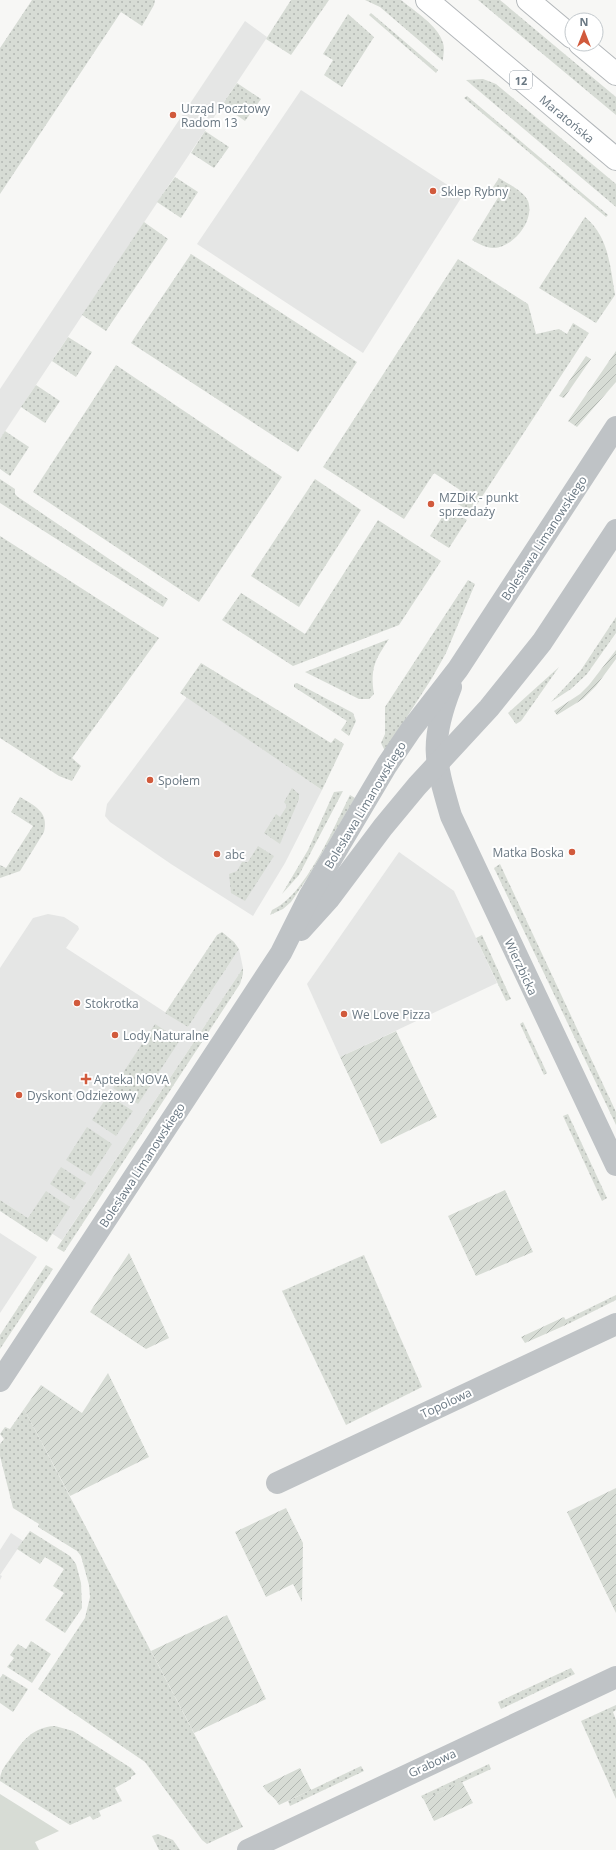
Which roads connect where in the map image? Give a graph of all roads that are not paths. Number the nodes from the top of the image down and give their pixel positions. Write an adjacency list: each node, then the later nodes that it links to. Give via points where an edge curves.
1 (428, 0): 6 (main road, Maratońska / 12)
2 (528, 0): 3 (main road)
3 (564, 30)
4 (590, 52): 5 (main road)
5 (616, 74)
6 (616, 159)
7 (616, 427): 9 (street, Bolesława Limanowskiego)
8 (616, 530): 10 (street, Bolesława Limanowskiego, via 542,642 486,712)
9 (458, 669): 10 (street, Bolesława Limanowskiego, via 439,726 436,740); 11 (street, Bolesława Limanowskiego, via 387,765 310,894)
10 (437, 764): 11 (street, Bolesława Limanowskiego, via 383,827 329,899); 12 (street, Wierzbicka, via 460,839)
11 (284, 948): 14 (street, Bolesława Limanowskiego)
12 (616, 1165)
13 (616, 1324): 15 (street, Topolowa)
14 (0, 1381)
15 (277, 1483)
16 (616, 1677): 17 (street, Grabowa)
17 (248, 1850)

